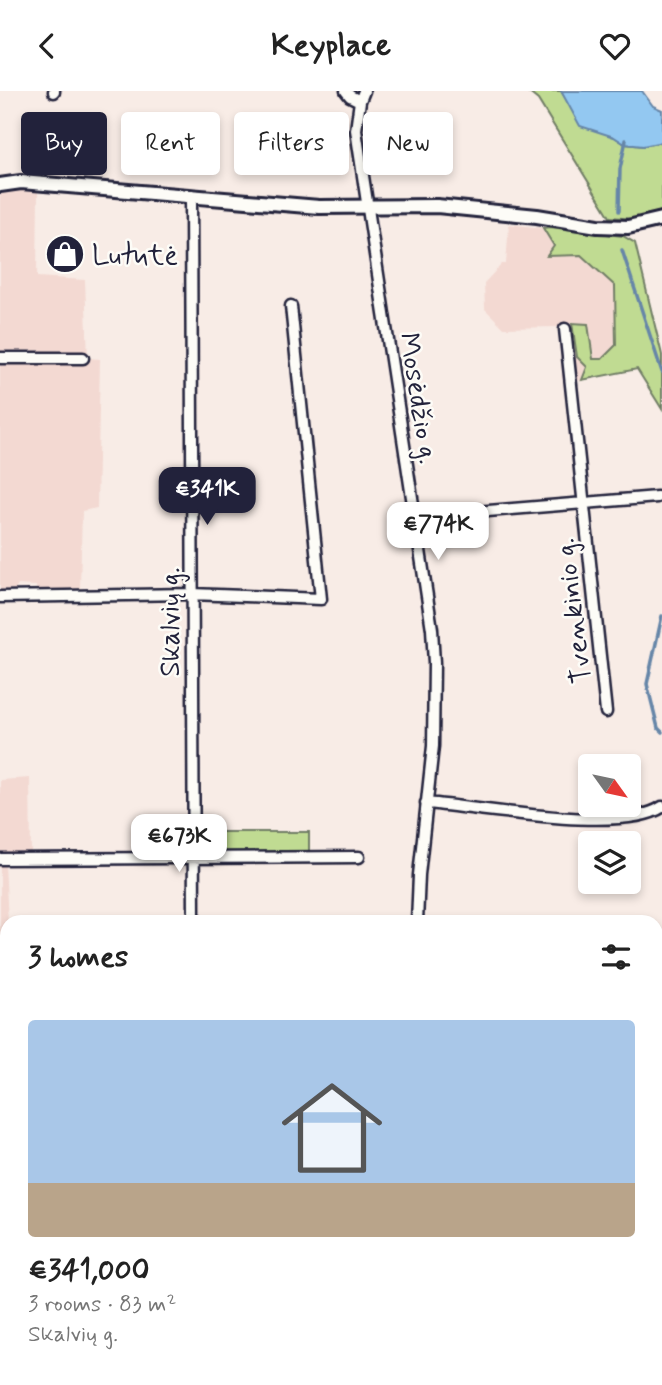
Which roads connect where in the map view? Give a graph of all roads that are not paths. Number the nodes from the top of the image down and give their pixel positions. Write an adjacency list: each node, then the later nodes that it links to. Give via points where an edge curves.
1 (346, 91): 2 (street, via 350,96)
2 (362, 96): 7 (street, Mosėdžio g., via 356,131)
3 (0, 175): 4 (street)
4 (21, 182): 5 (street); 6 (street)
5 (0, 185)
6 (191, 195): 7 (street); 16 (street, Skalvių g.)
7 (368, 207): 8 (street, via 436,206 598,226 628,227); 15 (street, Mosėdžio g.)
8 (662, 219)
9 (291, 306): 16 (street, via 321,599)
10 (565, 329): 14 (street, Tvenkinio g.)
11 (0, 358): 12 (street)
12 (83, 358)
13 (657, 497): 14 (street, Tvenkinio g.)
14 (583, 505): 15 (street, Tvenkinio g.); 18 (street, Tvenkinio g.)
15 (416, 517): 19 (street, Mosėdžio g., via 434,663 433,746)
16 (191, 594): 17 (street); 22 (street, Skalvių g.)
17 (0, 597)
18 (606, 712)
19 (426, 803): 20 (street, via 609,819 648,814); 25 (street, Mosėdžio g.)
20 (662, 807)
21 (359, 857): 22 (street)
22 (193, 858): 23 (street); 24 (street, Skalvių g.)
23 (0, 859)
24 (194, 915)
25 (418, 915)

